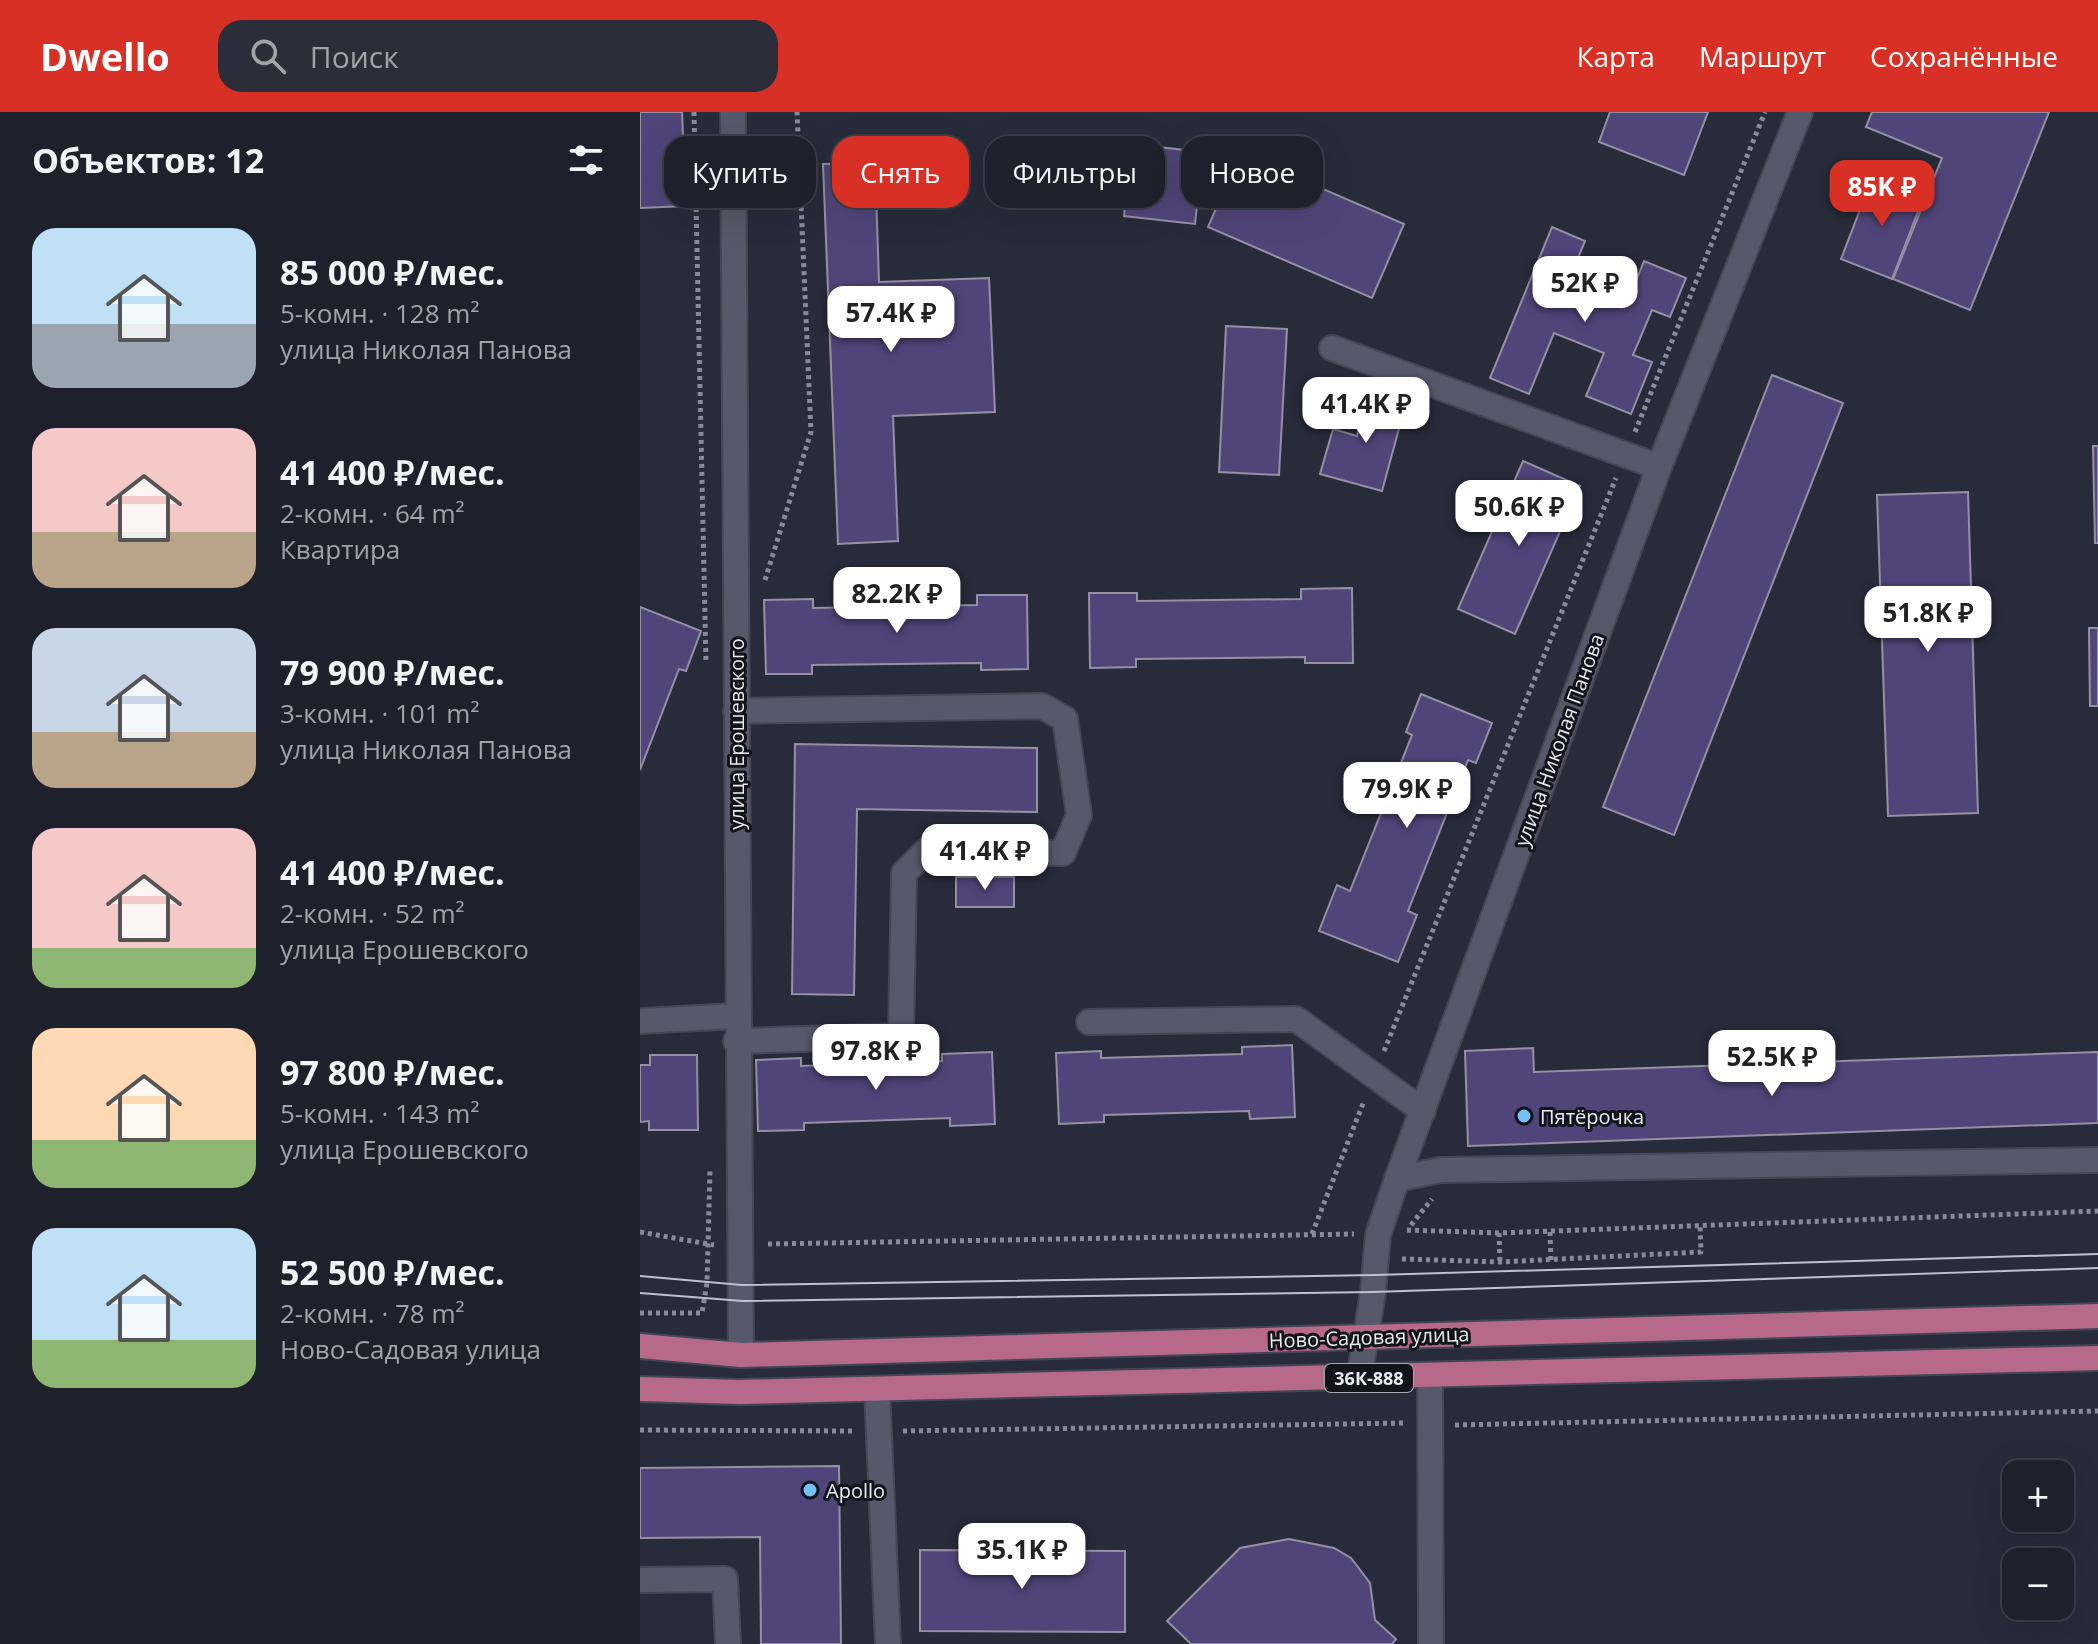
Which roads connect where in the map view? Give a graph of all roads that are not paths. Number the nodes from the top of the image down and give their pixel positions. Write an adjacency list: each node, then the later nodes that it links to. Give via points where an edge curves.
1 (733, 112): 5 (street, улица Ерошевского)
2 (1800, 112): 4 (street, улица Николая Панова)
3 (1332, 348): 4 (street)
4 (1659, 467): 10 (street, улица Николая Панова)
5 (736, 711): 6 (street, улица Ерошевского); 9 (street, via 1042,706 1065,719 1079,815 1063,853 927,850 904,873 901,1036)
6 (737, 1016): 7 (street); 9 (street, улица Ерошевского)
7 (640, 1021)
8 (1089, 1022): 10 (street, via 1296,1019)
9 (736, 1041): 16 (street, улица Ерошевского)
10 (1423, 1111): 12 (street, улица Николая Панова)
11 (2098, 1160): 12 (street, via 1440,1170)
12 (1397, 1179): 14 (street, улица Николая Панова, via 1378,1235)
13 (2098, 1316): 14 (main road, Ново-Садовая улица)
14 (1366, 1337): 16 (main road, Ново-Садовая улица); 19 (street, улица Николая Панова)
15 (640, 1346): 16 (main road, Ново-Садовая улица)
16 (741, 1355)
17 (2098, 1358): 18 (main road, Ново-Садовая улица / 36К-888)
18 (1430, 1375): 19 (main road, Ново-Садовая улица / 36К-888); 25 (street)
19 (1359, 1379): 21 (main road, Ново-Садовая улица / 36К-888)
20 (640, 1389): 21 (main road, Ново-Садовая улица / 36К-888)
21 (877, 1389): 24 (street)
22 (640, 1580): 23 (street, via 725,1579)
23 (728, 1644)
24 (888, 1644)
25 (1431, 1644)

